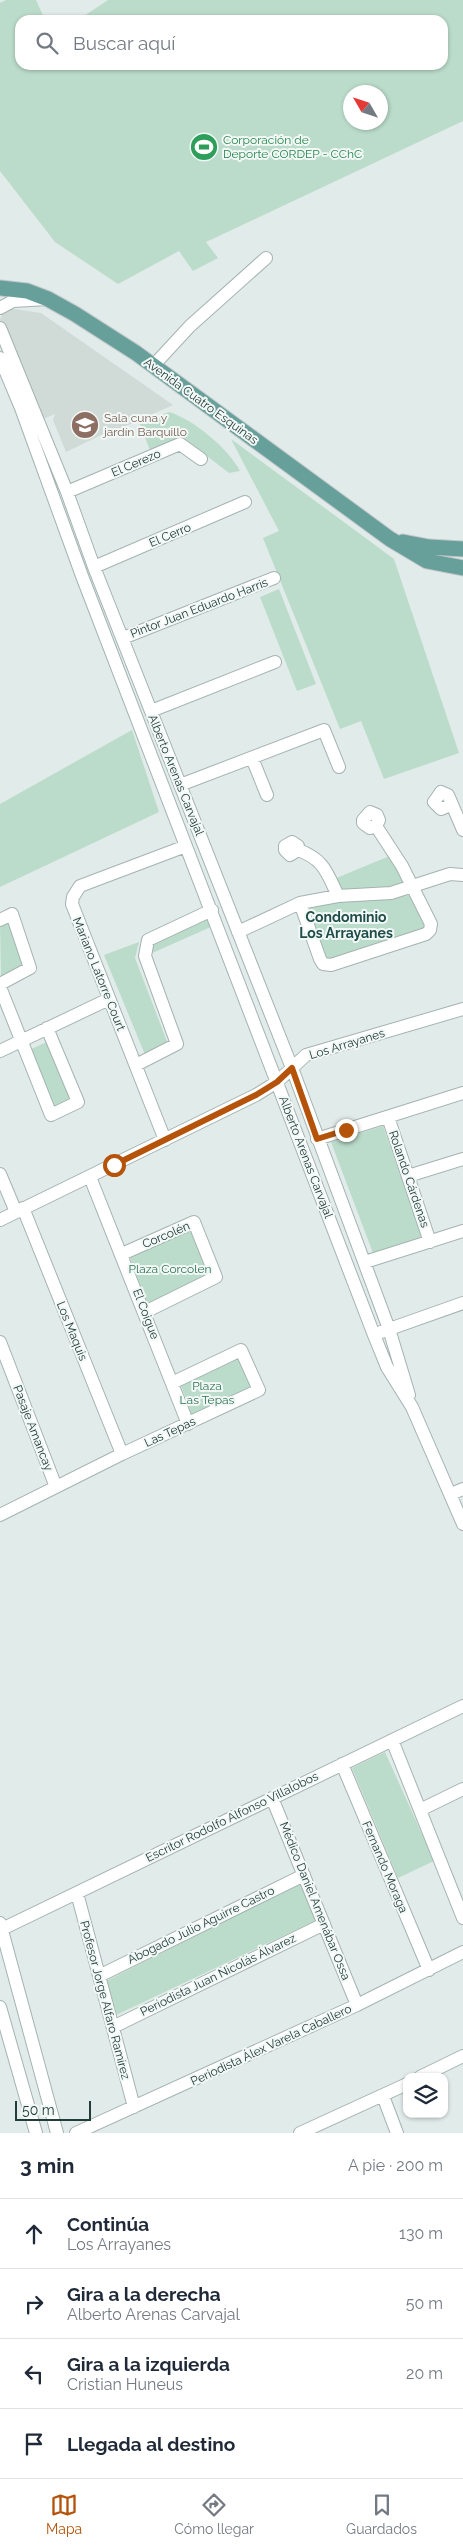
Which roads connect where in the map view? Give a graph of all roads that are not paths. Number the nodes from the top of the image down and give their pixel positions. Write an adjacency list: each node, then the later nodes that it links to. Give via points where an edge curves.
1 (266, 258): 7 (street, via 190,326)
2 (0, 288): 3 (main road, Avenida Cuatro Esquinas)
3 (48, 299): 4 (street, via 13,301); 7 (main road, Avenida Cuatro Esquinas)
4 (0, 308)
5 (0, 328): 9 (street, Alberto Arenas Carvajal)
6 (0, 358): 26 (street, Alberto Arenas Carvajal)
7 (153, 366): 11 (main road, Avenida Cuatro Esquinas)
8 (201, 459): 9 (street, El Cerezo, via 180,444)
9 (67, 492): 13 (street, Alberto Arenas Carvajal)
10 (245, 502): 13 (street, El Cerro)
11 (390, 539): 12 (main road, Avenida Cuatro Esquinas, via 429,547); 14 (main road, Avenida Cuatro Esquinas, via 427,560)
12 (463, 549)
13 (94, 567): 16 (street, Alberto Arenas Carvajal)
14 (463, 568)
15 (274, 578): 16 (street, Pintor Juan Eduardo Harris)
16 (123, 638): 18 (street, Alberto Arenas Carvajal)
17 (275, 662): 18 (street)
18 (151, 711): 21 (street, Alberto Arenas Carvajal)
19 (252, 758): 20 (street, via 324,730); 21 (street); 22 (street)
20 (339, 767)
21 (180, 785): 34 (street, Alberto Arenas Carvajal)
22 (267, 795)
23 (451, 805): 25 (street)
24 (376, 826): 29 (street, via 393,849)
25 (463, 830)
26 (186, 846): 32 (street, Alberto Arenas Carvajal); 36 (street, Mariano Latorre Court, via 80,886 75,891 72,904)
27 (298, 850): 30 (street, via 313,855 320,863)
28 (463, 876): 29 (street, via 450,874)
29 (413, 887): 30 (street, via 391,893); 31 (street, via 431,924 426,934 331,966 323,964 320,959)
30 (338, 896): 31 (street)
31 (300, 903): 34 (street)
32 (212, 910): 41 (street, via 148,940 144,956 177,1044); 43 (street, Alberto Arenas Carvajal)
33 (0, 920): 35 (street, via 12,914 30,968)
34 (238, 932): 42 (street, Alberto Arenas Carvajal)
35 (0, 985): 39 (street)
36 (109, 999): 38 (street); 41 (street, Mariano Latorre Court)
37 (463, 1009): 42 (street, Los Arrayanes, via 306,1055)
38 (47, 1028): 39 (street); 39 (street, via 78,1102 51,1115)
39 (21, 1040): 40 (street)
40 (0, 1051)
41 (136, 1065): 47 (street, Mariano Latorre Court)
42 (292, 1068): 43 (street, Los Arrayanes); 46 (street, Alberto Arenas Carvajal)
43 (277, 1082): 47 (street, Los Arrayanes, via 217,1116); 55 (street, Alberto Arenas Carvajal)
44 (463, 1093): 45 (street)
45 (388, 1117): 46 (street); 50 (street, Rolando Cárdenas)
46 (317, 1139): 54 (street, Alberto Arenas Carvajal)
47 (165, 1140): 51 (street, Los Arrayanes)
48 (463, 1159): 50 (street)
49 (0, 1174): 52 (street, Los Maquis)
50 (408, 1176): 57 (street, Rolando Cárdenas)
51 (90, 1177): 52 (street, Los Arrayanes); 58 (street, El Coigue)
52 (20, 1210): 53 (street, Los Arrayanes); 68 (street, Los Maquis)
53 (0, 1220)
54 (350, 1224): 55 (street, Alberto Arenas Carvajal); 59 (street, Alberto Arenas Carvajal)
55 (334, 1229): 63 (street, Alberto Arenas Carvajal)
56 (463, 1231): 57 (street)
57 (430, 1242): 59 (street)
58 (122, 1254): 61 (street, El Coigue); 61 (street, Corcolén, via 194,1222 216,1278)
59 (365, 1262): 62 (street, Alberto Arenas Carvajal)
60 (463, 1303): 62 (street)
61 (145, 1312): 65 (street, El Coigue)
62 (389, 1329): 63 (street); 66 (street, Alberto Arenas Carvajal)
63 (374, 1335): 66 (street, Alberto Arenas Carvajal, via 387,1367)
64 (0, 1342): 69 (street, Pasaje Amancay)
65 (172, 1383): 67 (street, El Coigue); 67 (street, Las Tepas, via 241,1350 259,1390)
66 (412, 1407): 71 (street, Alberto Arenas Carvajal)
67 (188, 1424): 68 (street, Las Tepas)
68 (122, 1454): 69 (street, Las Tepas)
69 (56, 1487): 72 (street, Las Tepas)
70 (463, 1489): 71 (street)
71 (451, 1494): 73 (street, Alberto Arenas Carvajal)
72 (0, 1515)
73 (463, 1524)
74 (463, 1706): 75 (street, Escritor Rodolfo Alfonso Villalobos)
75 (392, 1740): 76 (street, Escritor Rodolfo Alfonso Villalobos); 79 (street)
76 (342, 1764): 78 (street, Escritor Rodolfo Alfonso Villalobos); 86 (street, Fernando Moraga)
77 (463, 1789): 79 (street)
78 (272, 1798): 80 (street, Médico Daniel Amenábar Ossa); 81 (street, Escritor Rodolfo Alfonso Villalobos)
79 (420, 1810): 82 (street)
80 (304, 1875): 83 (street, Médico Daniel Amenábar Ossa); 87 (street, Abogado Julio Aguirre Castro)
81 (77, 1893): 84 (street, Escritor Rodolfo Alfonso Villalobos); 87 (street, Profesor Jorge Alfaro Ramírez)
82 (463, 1918)
83 (324, 1924): 88 (street, Médico Daniel Amenábar Ossa); 90 (street, Periodista Juan Nicolás Álvarez)
84 (1, 1926): 98 (street)
85 (463, 1952): 86 (street, Periodista Álex Varela Caballero)
86 (429, 1970): 88 (street, Periodista Álex Varela Caballero)
87 (99, 1976): 90 (street, Profesor Jorge Alfaro Ramírez)
88 (357, 2005): 95 (street, Periodista Álex Varela Caballero)
89 (0, 2007): 97 (street)
90 (112, 2027): 95 (street, Profesor Jorge Alfaro Ramírez)
91 (463, 2056): 92 (street)
92 (428, 2073)
93 (403, 2086): 94 (street)
94 (383, 2096): 96 (street); 100 (street)
95 (134, 2107): 99 (street, Periodista Álex Varela Caballero)
96 (305, 2132)
97 (36, 2133)
98 (57, 2133)
99 (76, 2133)
100 (398, 2133)

